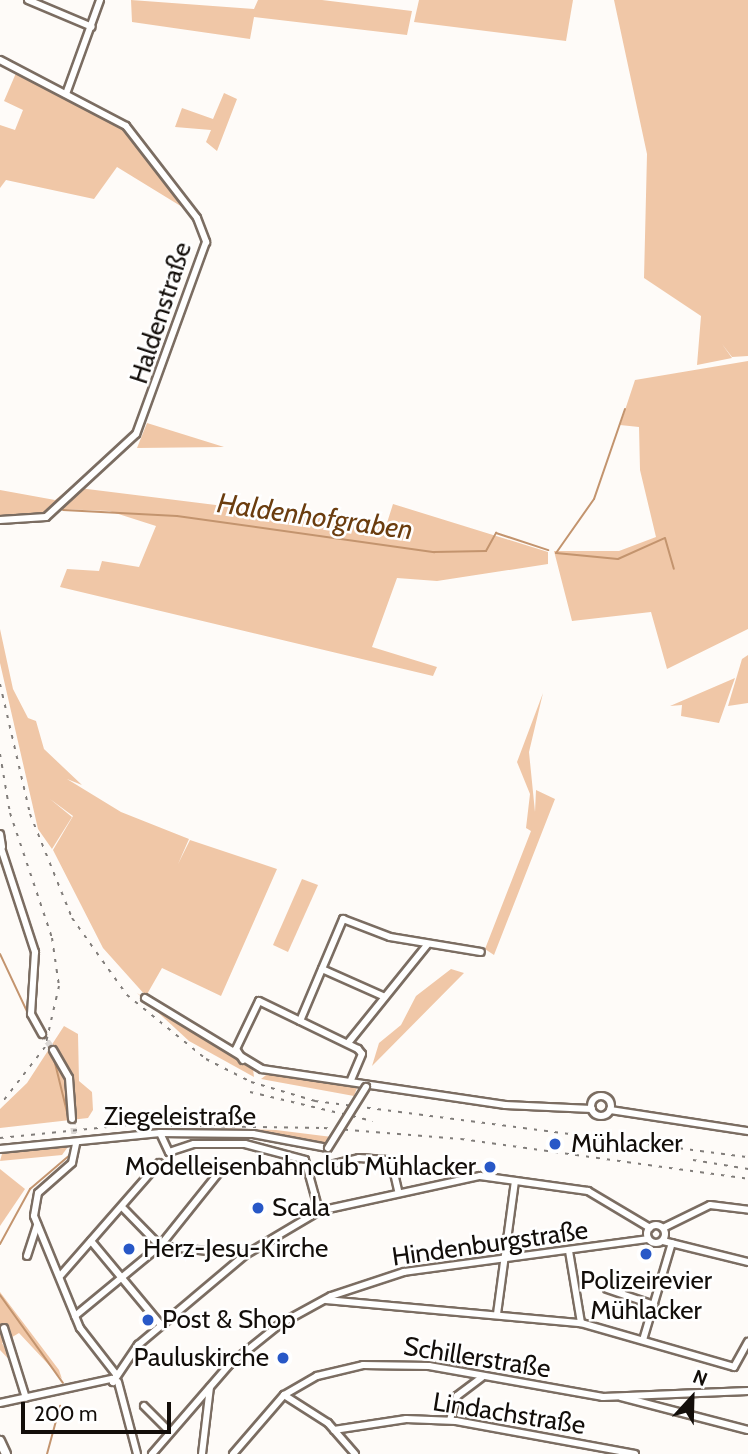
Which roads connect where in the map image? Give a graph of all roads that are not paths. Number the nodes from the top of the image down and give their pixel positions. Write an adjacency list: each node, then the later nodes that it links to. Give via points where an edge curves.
1 (28, 0): 3 (street)
2 (100, 0): 3 (street)
3 (93, 27): 5 (street)
4 (0, 60): 5 (street, Haldenstraße)
5 (66, 94): 6 (street, Haldenstraße, via 132,132 197,218 206,247 136,434 46,517)
6 (0, 520)
7 (0, 834): 8 (street)
8 (1, 846): 15 (street, via 35,952 32,1014)
9 (428, 944): 10 (street); 11 (street, via 343,919); 12 (street)
10 (481, 952)
11 (322, 969): 12 (street); 14 (street)
12 (383, 996): 16 (street)
13 (145, 998): 18 (street)
14 (300, 1021): 16 (street); 18 (street, via 259,1001 236,1049)
15 (42, 1034)
16 (348, 1043): 19 (street, via 362,1054)
17 (53, 1050): 23 (street, via 69,1078)
18 (244, 1062): 19 (street, via 262,1069)
19 (351, 1080): 20 (street)
20 (366, 1087): 21 (street, via 534,1108); 25 (street, Ziegeleistraße, bridge, via 324,1150 253,1134)
21 (592, 1109): 22 (street, via 600,1116); 22 (street, via 599,1097)
22 (610, 1110): 24 (street)
23 (72, 1119)
24 (748, 1131)
25 (160, 1133): 27 (street, Ziegeleistraße); 29 (street, via 169,1152 194,1144 250,1145 303,1159)
26 (75, 1144): 36 (street, via 72,1163 38,1194)
27 (0, 1149)
28 (159, 1163): 33 (street)
29 (310, 1170): 32 (street, via 359,1158 391,1160); 35 (street)
30 (220, 1171): 43 (street)
31 (516, 1181): 32 (street, via 466,1177); 37 (street, via 596,1193); 47 (street)
32 (398, 1191): 35 (street)
33 (122, 1207): 40 (street); 43 (street)
34 (748, 1210): 38 (street, via 709,1205)
35 (319, 1211): 45 (street)
36 (37, 1225): 46 (street); 49 (street)
37 (650, 1228): 38 (street); 39 (street)
38 (663, 1228): 41 (street)
39 (648, 1239): 41 (street, Hindenburgstraße); 44 (street, Hindenburgstraße)
40 (91, 1241): 49 (street); 50 (street)
41 (663, 1241): 42 (street, Hindenburgstraße)
42 (672, 1244): 48 (street, Hindenburgstraße); 53 (street)
43 (160, 1246): 45 (street); 50 (street)
44 (569, 1251): 47 (street, Hindenburgstraße); 56 (street)
45 (245, 1255): 57 (street)
46 (27, 1256)
47 (506, 1259): 52 (street, Hindenburgstraße, via 404,1272); 54 (street)
48 (748, 1262)
49 (61, 1275): 55 (street)
50 (122, 1278): 55 (street); 57 (street)
51 (607, 1289): 53 (street)
52 (327, 1300): 54 (street); 63 (street, Hindenburgstraße, via 272,1330)
53 (654, 1305): 59 (street)
54 (497, 1314): 56 (street)
55 (75, 1315): 62 (street)
56 (581, 1323): 59 (street)
57 (161, 1325): 62 (street)
58 (4, 1328): 67 (street)
59 (643, 1340): 60 (street, via 734,1367)
60 (748, 1342)
61 (485, 1376): 65 (street, Schillerstraße, via 363,1364 317,1376); 66 (street, Schillerstraße); 70 (street, via 464,1387)
62 (114, 1379): 67 (street); 76 (street)
63 (210, 1387): 73 (street, Hindenburgstraße); 78 (street)
64 (748, 1391): 66 (street, Schillerstraße)
65 (284, 1395): 71 (street); 79 (street, Schillerstraße)
66 (621, 1397): 72 (street)
67 (26, 1398): 68 (street)
68 (0, 1403)
69 (144, 1406): 73 (street)
70 (450, 1420): 71 (street, Lindachstraße); 81 (street, Lindachstraße)
71 (334, 1430): 80 (street)
72 (748, 1430)
73 (169, 1431): 77 (street, Hindenburgstraße)
74 (0, 1441): 75 (main road)
75 (6, 1454)
76 (137, 1454)
77 (152, 1454)
78 (202, 1454)
79 (233, 1454)
80 (355, 1454)
81 (635, 1454)

